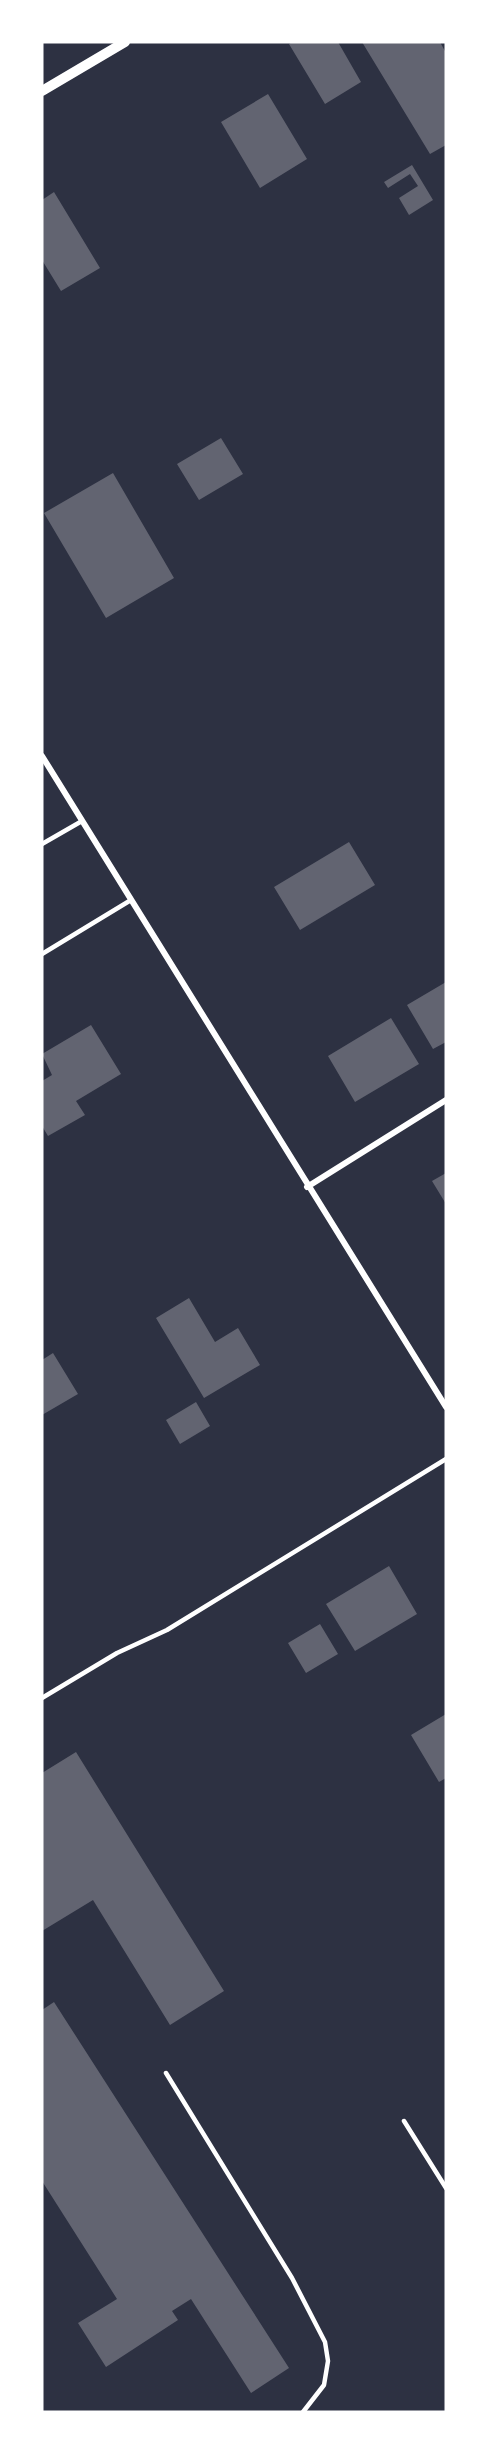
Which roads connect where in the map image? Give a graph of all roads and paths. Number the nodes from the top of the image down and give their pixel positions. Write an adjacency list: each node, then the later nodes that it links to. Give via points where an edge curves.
1 (125, 42): 2 (street)
2 (42, 92)
3 (42, 756): 4 (street)
4 (82, 821): 5 (lane); 6 (street)
5 (42, 844)
6 (131, 900): 7 (lane); 9 (street)
7 (42, 954)
8 (446, 1100): 9 (street)
9 (308, 1187): 10 (street)
10 (446, 1407)
11 (446, 1459): 12 (lane, via 167,1630 117,1653)
12 (42, 1698)
13 (166, 2073): 16 (lane, via 292,2278 325,2342 328,2361 324,2385)
14 (404, 2121): 15 (lane)
15 (446, 2188)
16 (303, 2412)

